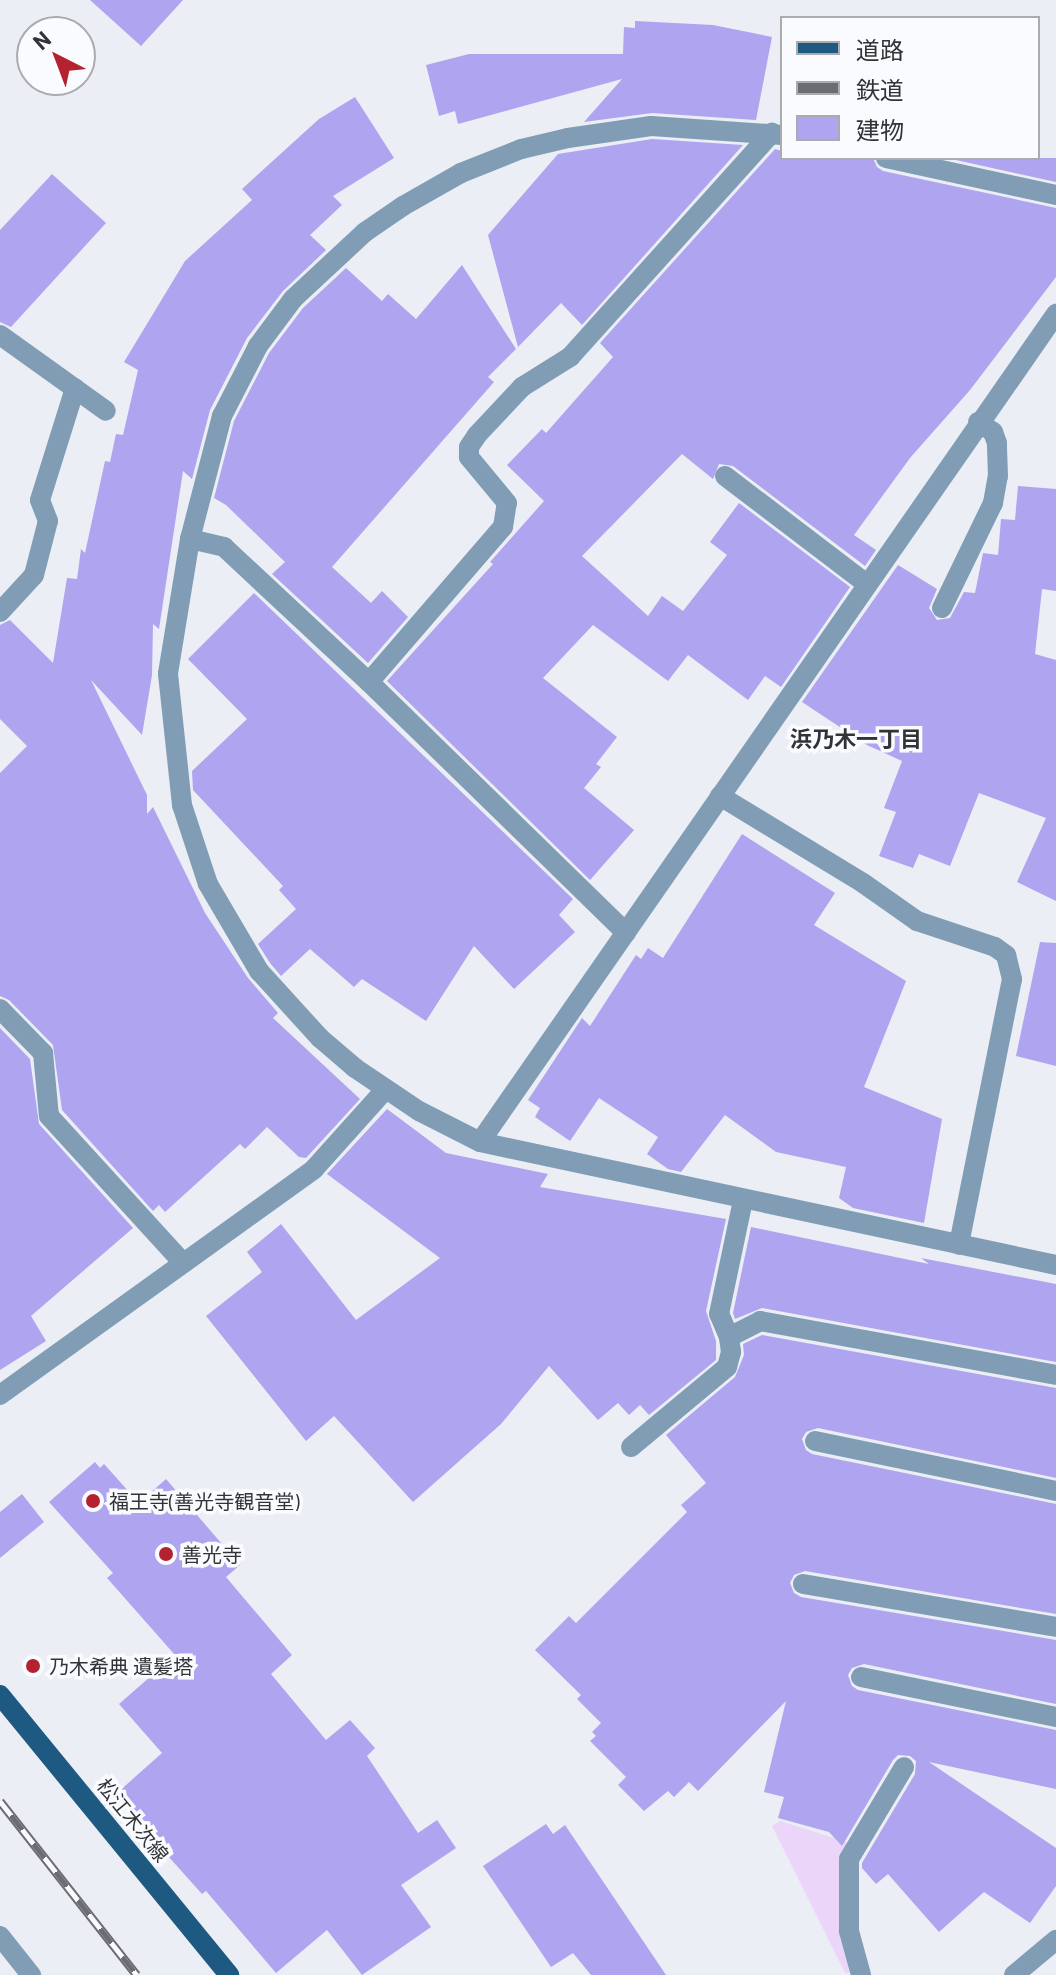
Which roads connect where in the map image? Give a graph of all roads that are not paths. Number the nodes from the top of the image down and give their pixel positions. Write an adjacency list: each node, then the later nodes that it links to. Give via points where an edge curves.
1 (777, 134): 10 (street, via 651,126 521,149 461,173 365,232 293,299 258,346 222,416); 14 (street, via 570,357 522,387 477,435 469,457 507,503 503,527)
2 (895, 160): 3 (street)
3 (1056, 195)
4 (1055, 318): 8 (street)
5 (0, 335): 6 (street)
6 (75, 388): 7 (street); 13 (street, via 40,500 48,521 34,575)
7 (106, 411)
8 (978, 422): 11 (street); 12 (street, via 993,432 997,443 993,503)
9 (725, 476): 11 (street)
10 (190, 539): 14 (street, via 224,547); 18 (street, via 168,674 175,765 194,851 259,971 320,1038)
11 (867, 584): 15 (street)
12 (942, 608)
13 (0, 612)
14 (369, 682): 16 (street)
15 (720, 796): 16 (street); 21 (street, via 917,921 1006,955 1012,979)
16 (626, 933): 19 (street)
17 (0, 1009): 22 (street, via 43,1053 49,1116)
18 (385, 1090): 19 (street); 22 (street, via 314,1169)
19 (480, 1142): 20 (street)
20 (743, 1200): 21 (street); 24 (street, via 719,1314)
21 (959, 1245): 23 (street)
22 (183, 1263): 26 (street)
23 (1056, 1265)
24 (729, 1337): 25 (street, via 760,1321); 28 (street, via 727,1367)
25 (1056, 1375)
26 (0, 1395)
27 (815, 1441): 29 (street)
28 (631, 1447)
29 (1056, 1491)
30 (803, 1584): 31 (street)
31 (1056, 1627)
32 (861, 1677): 34 (street)
33 (0, 1695): 39 (main road, 松江木次線)
34 (1056, 1717)
35 (904, 1767): 40 (street, via 849,1859 849,1931)
36 (0, 1936): 38 (street)
37 (1052, 1952): 41 (street)
38 (31, 1975)
39 (229, 1975)
40 (861, 1975)
41 (1014, 1975)

